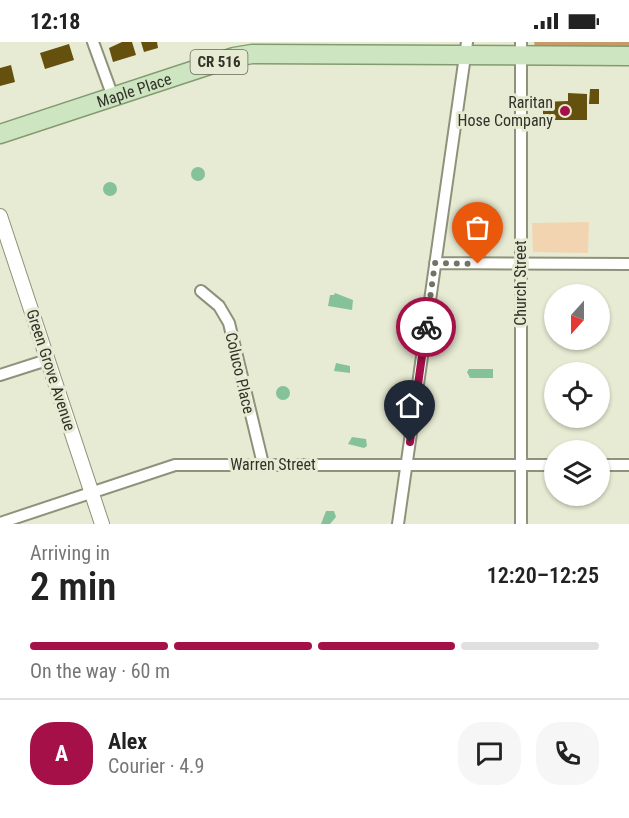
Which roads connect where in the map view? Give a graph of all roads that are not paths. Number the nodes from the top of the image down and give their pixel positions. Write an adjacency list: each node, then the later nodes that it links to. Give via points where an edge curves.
1 (93, 42): 6 (street)
2 (302, 48): 3 (main road, Maple Place / CR 516); 6 (main road, Maple Place / CR 516, via 234,57)
3 (467, 48): 4 (main road, Maple Place / CR 516); 9 (street)
4 (521, 48): 5 (main road, Maple Place / CR 516); 11 (street, Church Street)
5 (629, 56)
6 (113, 97): 7 (main road, Maple Place / CR 516)
7 (0, 134)
8 (0, 216): 13 (street, Green Grove Avenue)
9 (435, 263): 11 (street); 16 (street)
10 (629, 264): 11 (street)
11 (520, 265): 17 (street, Church Street)
12 (201, 291): 15 (street, Coluco Place, via 219,306 229,323)
13 (47, 360): 14 (street); 21 (street, Green Grove Avenue)
14 (0, 375)
15 (263, 464): 16 (street, Warren Street); 21 (street, Warren Street, via 175,465)
16 (407, 465): 17 (street, Warren Street); 24 (street)
17 (520, 465): 18 (street, Warren Street); 25 (street, Church Street)
18 (544, 465)
19 (610, 465): 20 (street)
20 (629, 465)
21 (92, 493): 22 (street, Warren Street); 23 (street, Green Grove Avenue)
22 (0, 523)
23 (102, 524)
24 (398, 524)
25 (521, 524)

